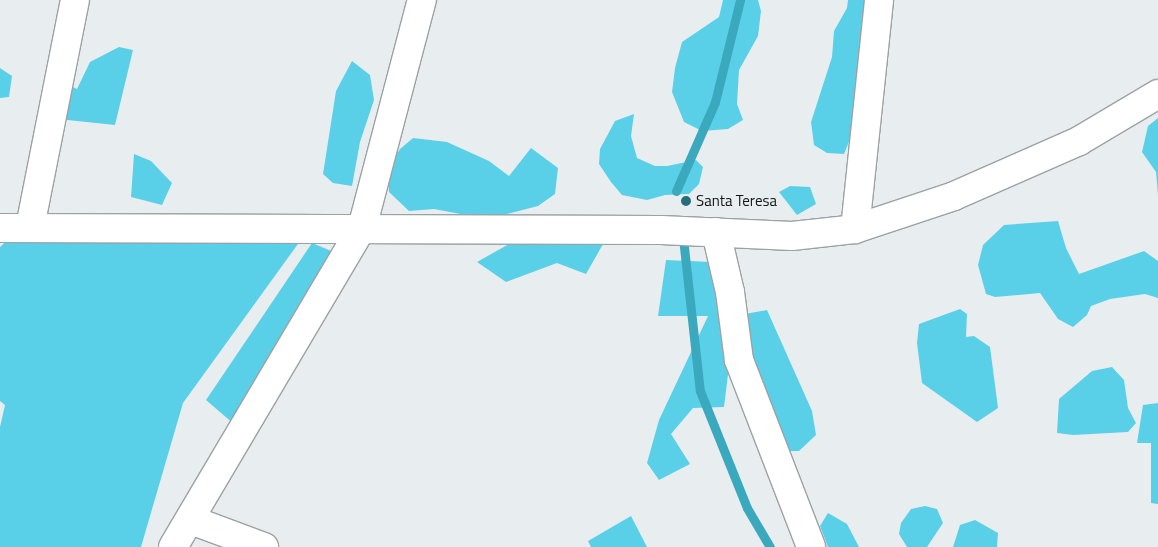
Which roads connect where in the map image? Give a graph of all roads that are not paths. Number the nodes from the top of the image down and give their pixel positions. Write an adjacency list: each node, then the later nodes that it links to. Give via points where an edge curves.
1 (75, 0): 5 (street)
2 (422, 0): 7 (street)
3 (879, 0): 8 (street)
4 (1158, 94): 8 (street, via 1070,145 954,196)
5 (30, 227): 6 (street); 7 (street)
6 (0, 228)
7 (362, 228): 9 (street); 10 (street)
8 (855, 229): 9 (street, via 792,236)
9 (716, 232): 13 (street, via 730,292 739,360)
10 (191, 520): 11 (street); 12 (street)
11 (172, 547)
12 (264, 547)
13 (811, 547)

